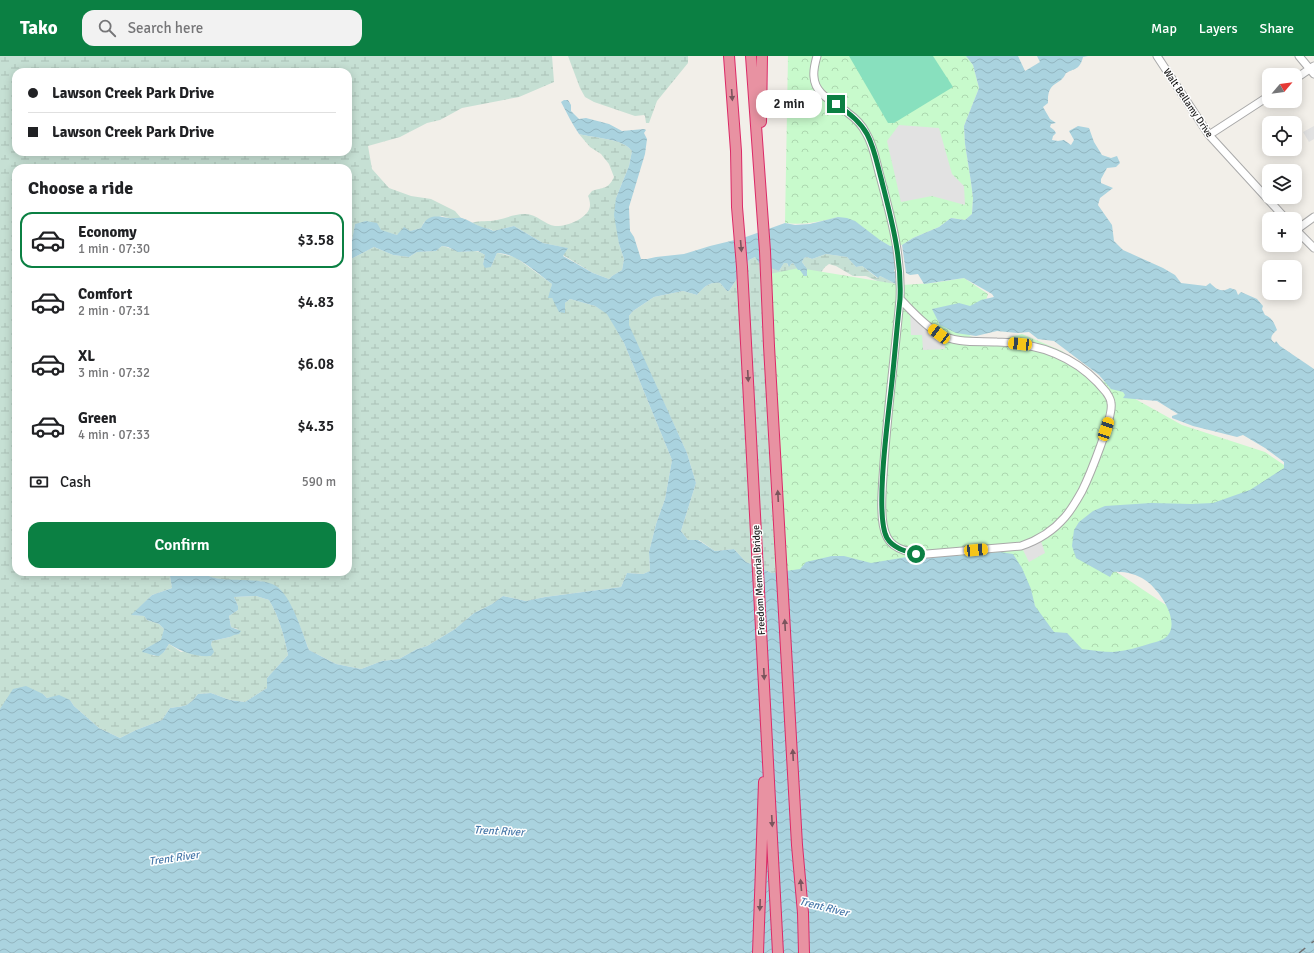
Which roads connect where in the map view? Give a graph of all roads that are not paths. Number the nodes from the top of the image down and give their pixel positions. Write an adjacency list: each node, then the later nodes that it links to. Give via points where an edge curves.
1 (729, 56): 18 (highway, Freedom Memorial Bridge, one-way to 18)
2 (750, 56): 11 (highway)
3 (762, 56): 11 (highway)
4 (817, 56): 17 (street, via 814,78 818,89 858,121 873,149 896,242 901,278)
5 (1157, 56): 10 (street, Walt Bellamy Drive)
6 (1299, 56): 7 (street)
7 (1312, 70): 8 (street)
8 (1302, 75)
9 (1262, 101): 10 (street)
10 (1209, 135): 12 (street, Walt Bellamy Drive)
11 (761, 190): 21 (highway, one-way to 11)
12 (1280, 212)
13 (1314, 217): 14 (street)
14 (1302, 225)
15 (1302, 236): 16 (street)
16 (1314, 248)
17 (900, 299): 17 (street, via 882,492 883,526 887,538 904,551 921,554 1020,546 1046,535 1066,516 1081,492 1111,415 1112,404 1108,393 1074,362 1058,354 1020,344 957,340 939,334)
18 (766, 712): 19 (highway, one-way to 19); 20 (highway, Freedom Memorial Bridge, one-way to 20)
19 (758, 953)
20 (778, 953)
21 (805, 953)

